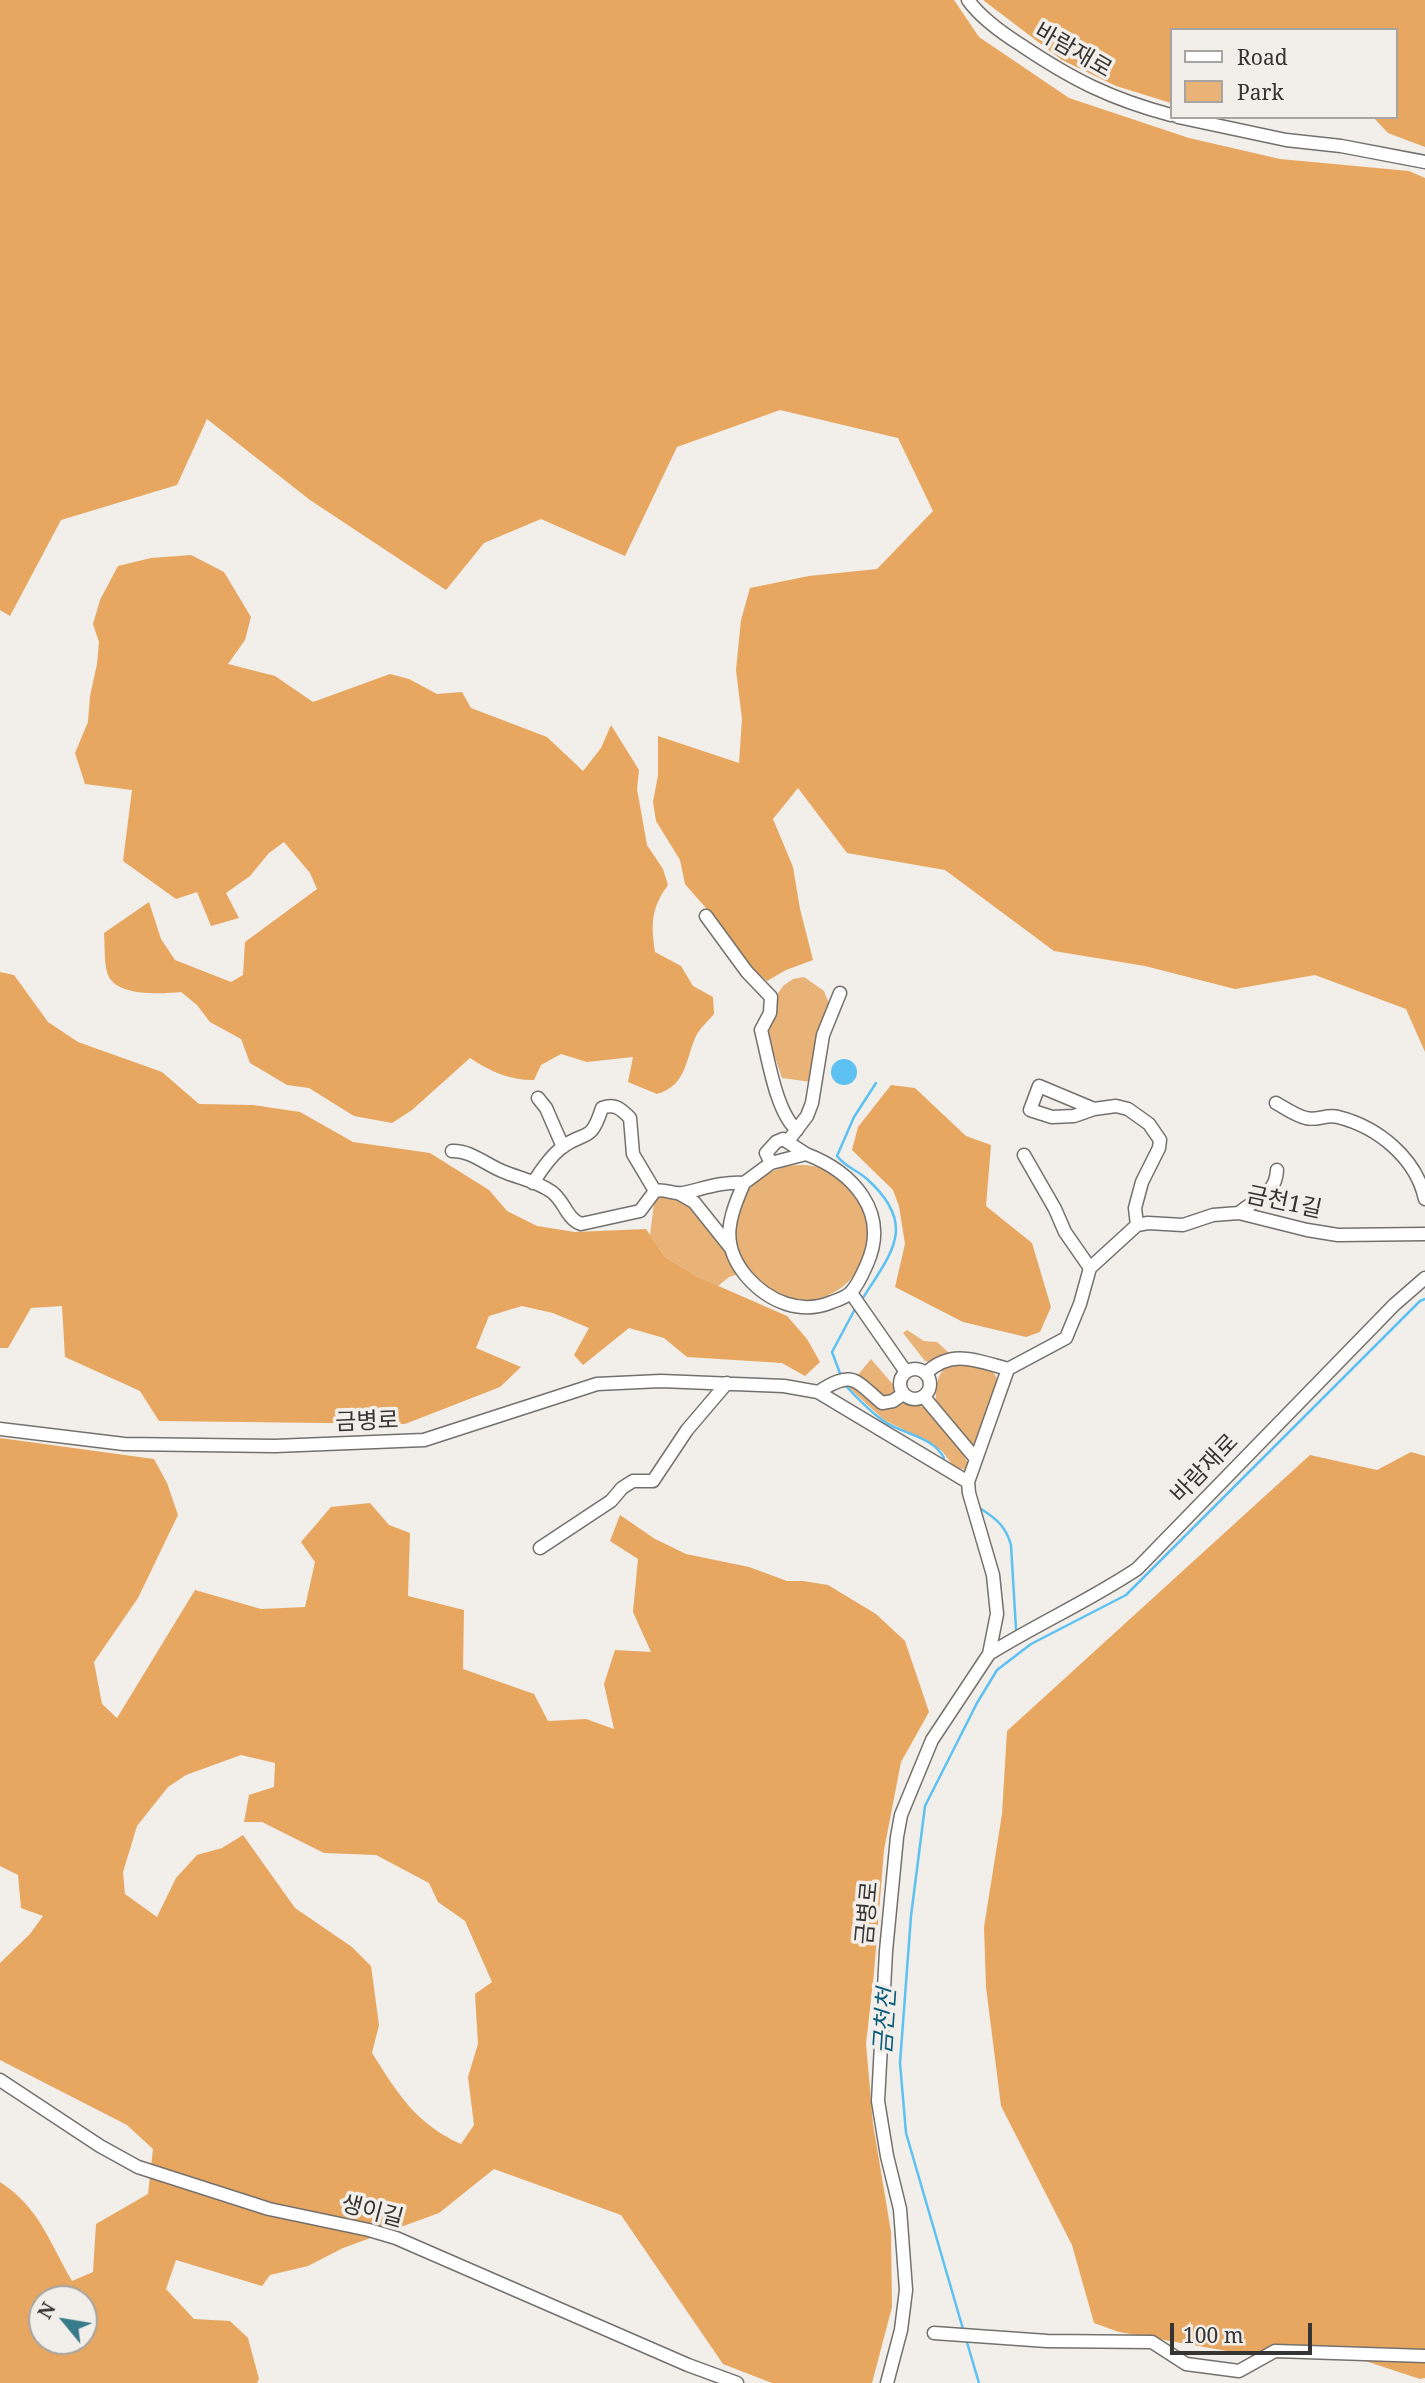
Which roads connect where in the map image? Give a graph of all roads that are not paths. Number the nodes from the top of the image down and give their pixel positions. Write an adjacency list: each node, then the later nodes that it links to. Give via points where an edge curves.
1 (968, 0): 2 (street, 바람재로, via 1009,37 1062,73 1103,94)
2 (1170, 115)
3 (1188, 119): 4 (street)
4 (1425, 162)
5 (706, 916): 10 (street, via 771,997 770,1013 761,1030 779,1098 789,1123)
6 (840, 993): 10 (street, via 823,1035 812,1102)
7 (538, 1098): 12 (street)
8 (1276, 1103): 22 (street, via 1307,1119 1337,1116 1370,1129 1401,1153)
9 (1094, 1109): 24 (street, via 1128,1109 1149,1124 1160,1140 1139,1193)
10 (797, 1130): 11 (street)
11 (788, 1141): 14 (street); 16 (street, via 776,1142 766,1153)
12 (563, 1147): 18 (street); 20 (street, via 595,1129 602,1108 620,1108 630,1118 633,1154)
13 (452, 1151): 18 (street)
14 (806, 1154): 16 (street); 29 (street, via 856,1186 872,1216 876,1231)
15 (1024, 1154): 27 (street, via 1065,1232)
16 (771, 1163): 19 (street)
17 (1277, 1170): 23 (street, via 1276,1181 1266,1195)
18 (533, 1183): 20 (street, via 556,1195 569,1216 582,1224 640,1211)
19 (744, 1183): 21 (street); 26 (street, via 730,1217)
20 (655, 1191): 21 (street)
21 (680, 1194): 26 (street, via 694,1202)
22 (1425, 1199)
23 (1239, 1213): 24 (street, 금천1길, via 1213,1214 1183,1224); 25 (street, 금천1길, via 1338,1235)
24 (1136, 1225): 27 (street)
25 (1425, 1234)
26 (730, 1247): 29 (street, via 752,1283 786,1304 811,1308)
27 (1090, 1268): 30 (street, via 1066,1338)
28 (1425, 1278): 41 (street, 바람재로, via 1137,1569)
29 (856, 1300): 31 (street)
30 (1008, 1369): 32 (street, via 961,1356 934,1364); 38 (street)
31 (906, 1371): 32 (street); 35 (street, via 900,1385)
32 (926, 1373): 36 (street, via 930,1385)
33 (727, 1383): 34 (street, 금병로); 37 (street, 금병로, via 597,1384 413,1441 275,1446 124,1444); 40 (street, via 656,1476 634,1480 611,1501)
34 (818, 1392): 35 (street, via 843,1380 860,1382 882,1403); 39 (street, 금병로)
35 (903, 1394): 36 (street, via 911,1399)
36 (924, 1397): 38 (street)
37 (0, 1429)
38 (976, 1460): 39 (street)
39 (969, 1487): 41 (street, 금병로, via 997,1599)
40 (540, 1548)
41 (989, 1654): 46 (street, 금병로, via 932,1740 901,1815 897,1838 878,2101 900,2209 906,2290)
42 (0, 2080): 45 (street, 생이길, via 138,2167 269,2209 396,2238)
43 (933, 2333): 44 (street, via 1152,2342 1186,2364 1239,2371 1275,2350)
44 (1425, 2356)
45 (737, 2383)
46 (887, 2383)

